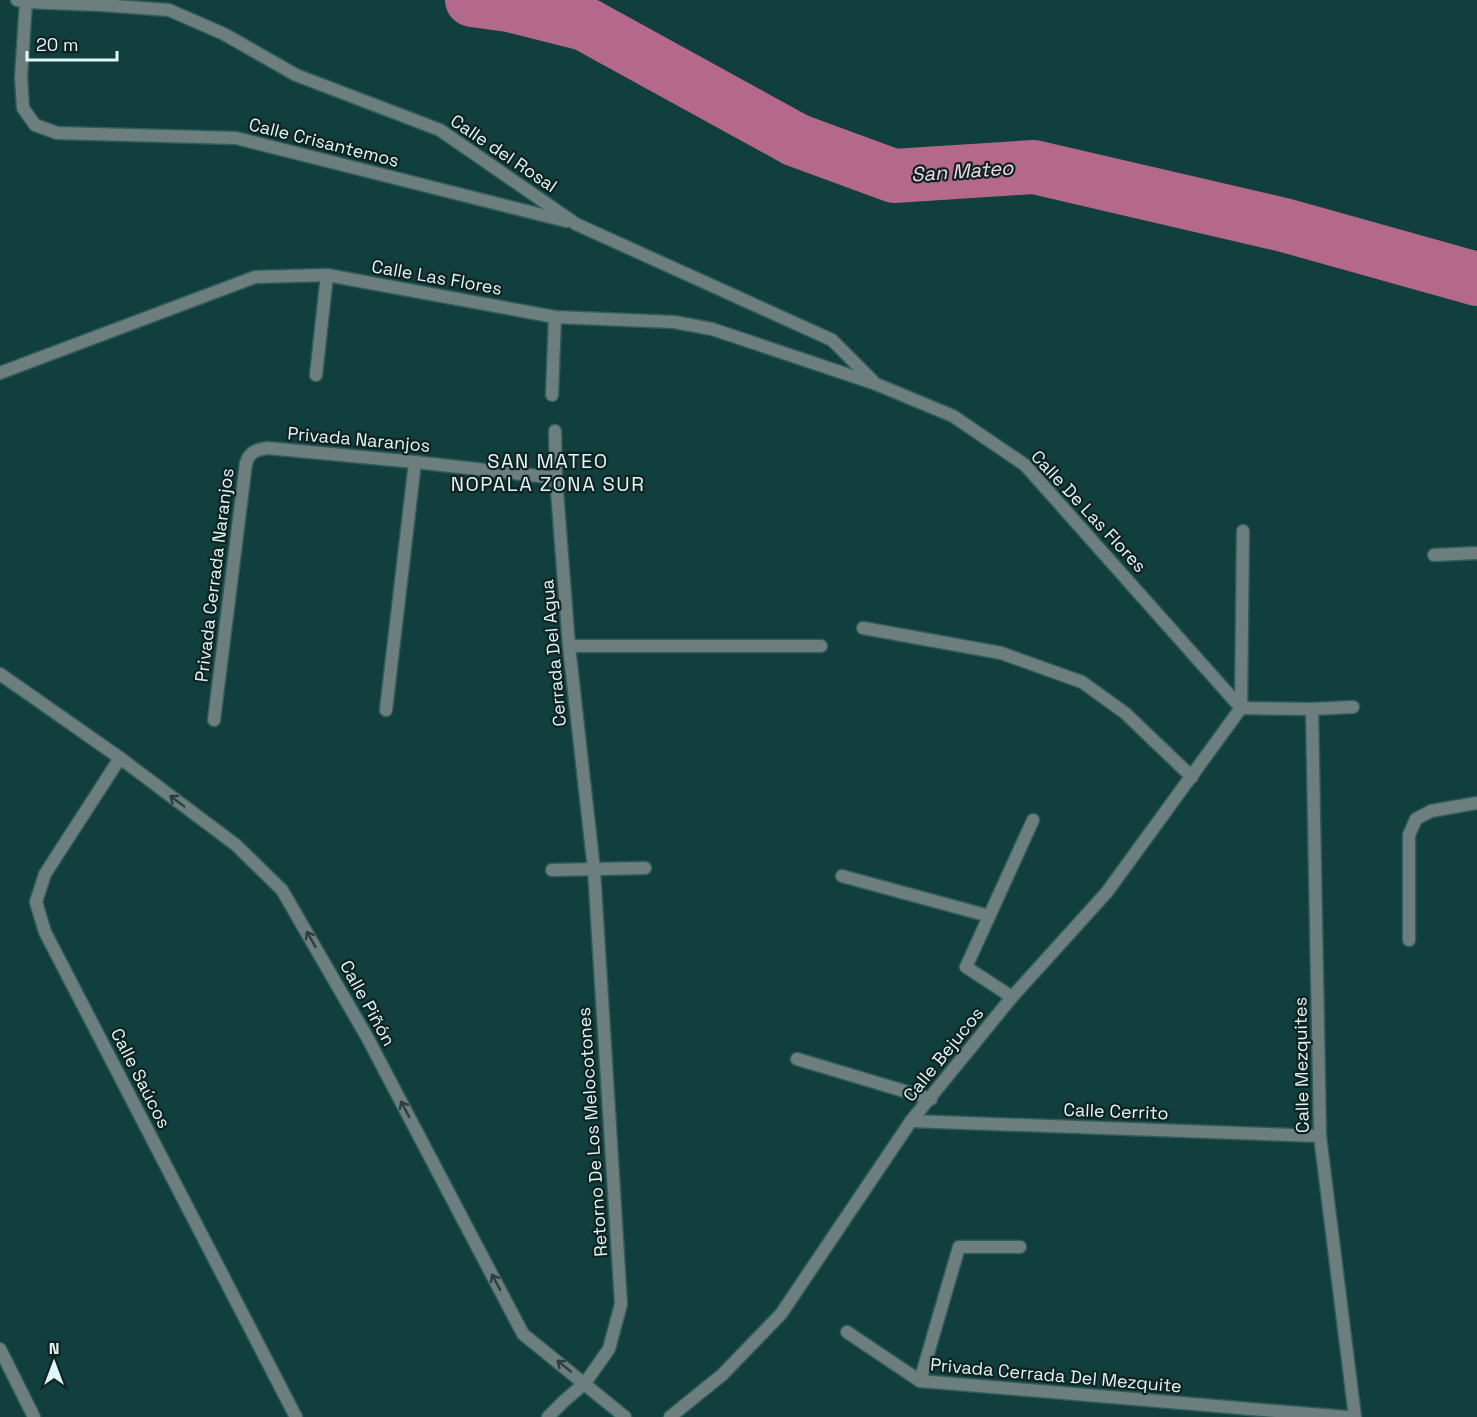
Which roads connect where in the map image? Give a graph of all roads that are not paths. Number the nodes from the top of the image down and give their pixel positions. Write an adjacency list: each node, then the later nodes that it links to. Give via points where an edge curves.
1 (21, 1): 2 (street, Calle del Rosal, via 169,10 224,34 296,75 440,130); 2 (street, Calle Crisantemos, via 23,108 35,125 57,133 236,138)
2 (576, 224): 7 (street, Calle del Rosal, via 832,340)
3 (327, 275): 4 (street, Calle Las Flores); 5 (street, Calle Las Flores, via 255,277); 6 (street)
4 (555, 317): 7 (street, Calle Las Flores, via 674,322 712,329); 8 (street)
5 (0, 373)
6 (316, 375)
7 (876, 384): 21 (street, Calle De Las Flores, via 953,416 1025,465)
8 (552, 395)
9 (555, 431): 12 (street, Cerrada Del Agua)
10 (267, 448): 11 (street, Privada Naranjos); 24 (street, Privada Cerrada Naranjos, via 255,450 246,463)
11 (415, 462): 12 (street, Privada Naranjos); 23 (street)
12 (556, 477): 17 (street, Cerrada Del Agua)
13 (1243, 531): 21 (street)
14 (1477, 553): 15 (street)
15 (1434, 555)
16 (863, 628): 26 (street, via 1001,653 1082,682 1125,713)
17 (569, 646): 18 (street); 31 (street, Cerrada Del Agua)
18 (821, 646)
19 (0, 674): 25 (street, Calle Piñón)
20 (1353, 707): 22 (street)
21 (1241, 708): 22 (street); 26 (street, Calle Bejucos)
22 (1312, 709): 39 (street, Calle Mezquites)
23 (386, 710)
24 (214, 720)
25 (120, 758): 44 (street, Calle Piñón, one-way to 25, via 523,1334 367,1036 282,890 236,845); 47 (street, Calle Saúcos, via 45,874 36,902 45,932)
26 (1192, 777): 35 (street, Calle Bejucos, via 1107,892)
27 (1477, 803): 34 (street, via 1431,811 1416,819 1409,835)
28 (1033, 820): 33 (street)
29 (645, 868): 31 (street)
30 (552, 870): 31 (street)
31 (594, 870): 44 (street, Retorno De Los Melocotones, via 621,1304 609,1350)
32 (842, 876): 33 (street)
33 (989, 916): 35 (street, via 966,967)
34 (1409, 940)
35 (1012, 997): 37 (street, Calle Bejucos)
36 (797, 1059): 37 (street)
37 (931, 1098): 38 (street, Calle Bejucos)
38 (911, 1121): 39 (street, Calle Cerrito); 50 (street, Calle Bejucos, via 781,1314 722,1375)
39 (1320, 1136): 52 (street, Calle Mezquites)
40 (1020, 1247): 43 (street, Privada Cerrada Del Mezquite, via 959,1247)
41 (847, 1332): 43 (street)
42 (0, 1349): 46 (street)
43 (920, 1381): 45 (street, Privada Cerrada Del Mezquite)
44 (585, 1383): 48 (street, Retorno De Los Melocotones); 49 (street, Calle Piñón)
45 (1317, 1416): 51 (street, Privada Cerrada Del Mezquite)
46 (34, 1417)
47 (296, 1417)
48 (548, 1417)
49 (625, 1417)
50 (670, 1417)
51 (1347, 1417)
52 (1355, 1417)

